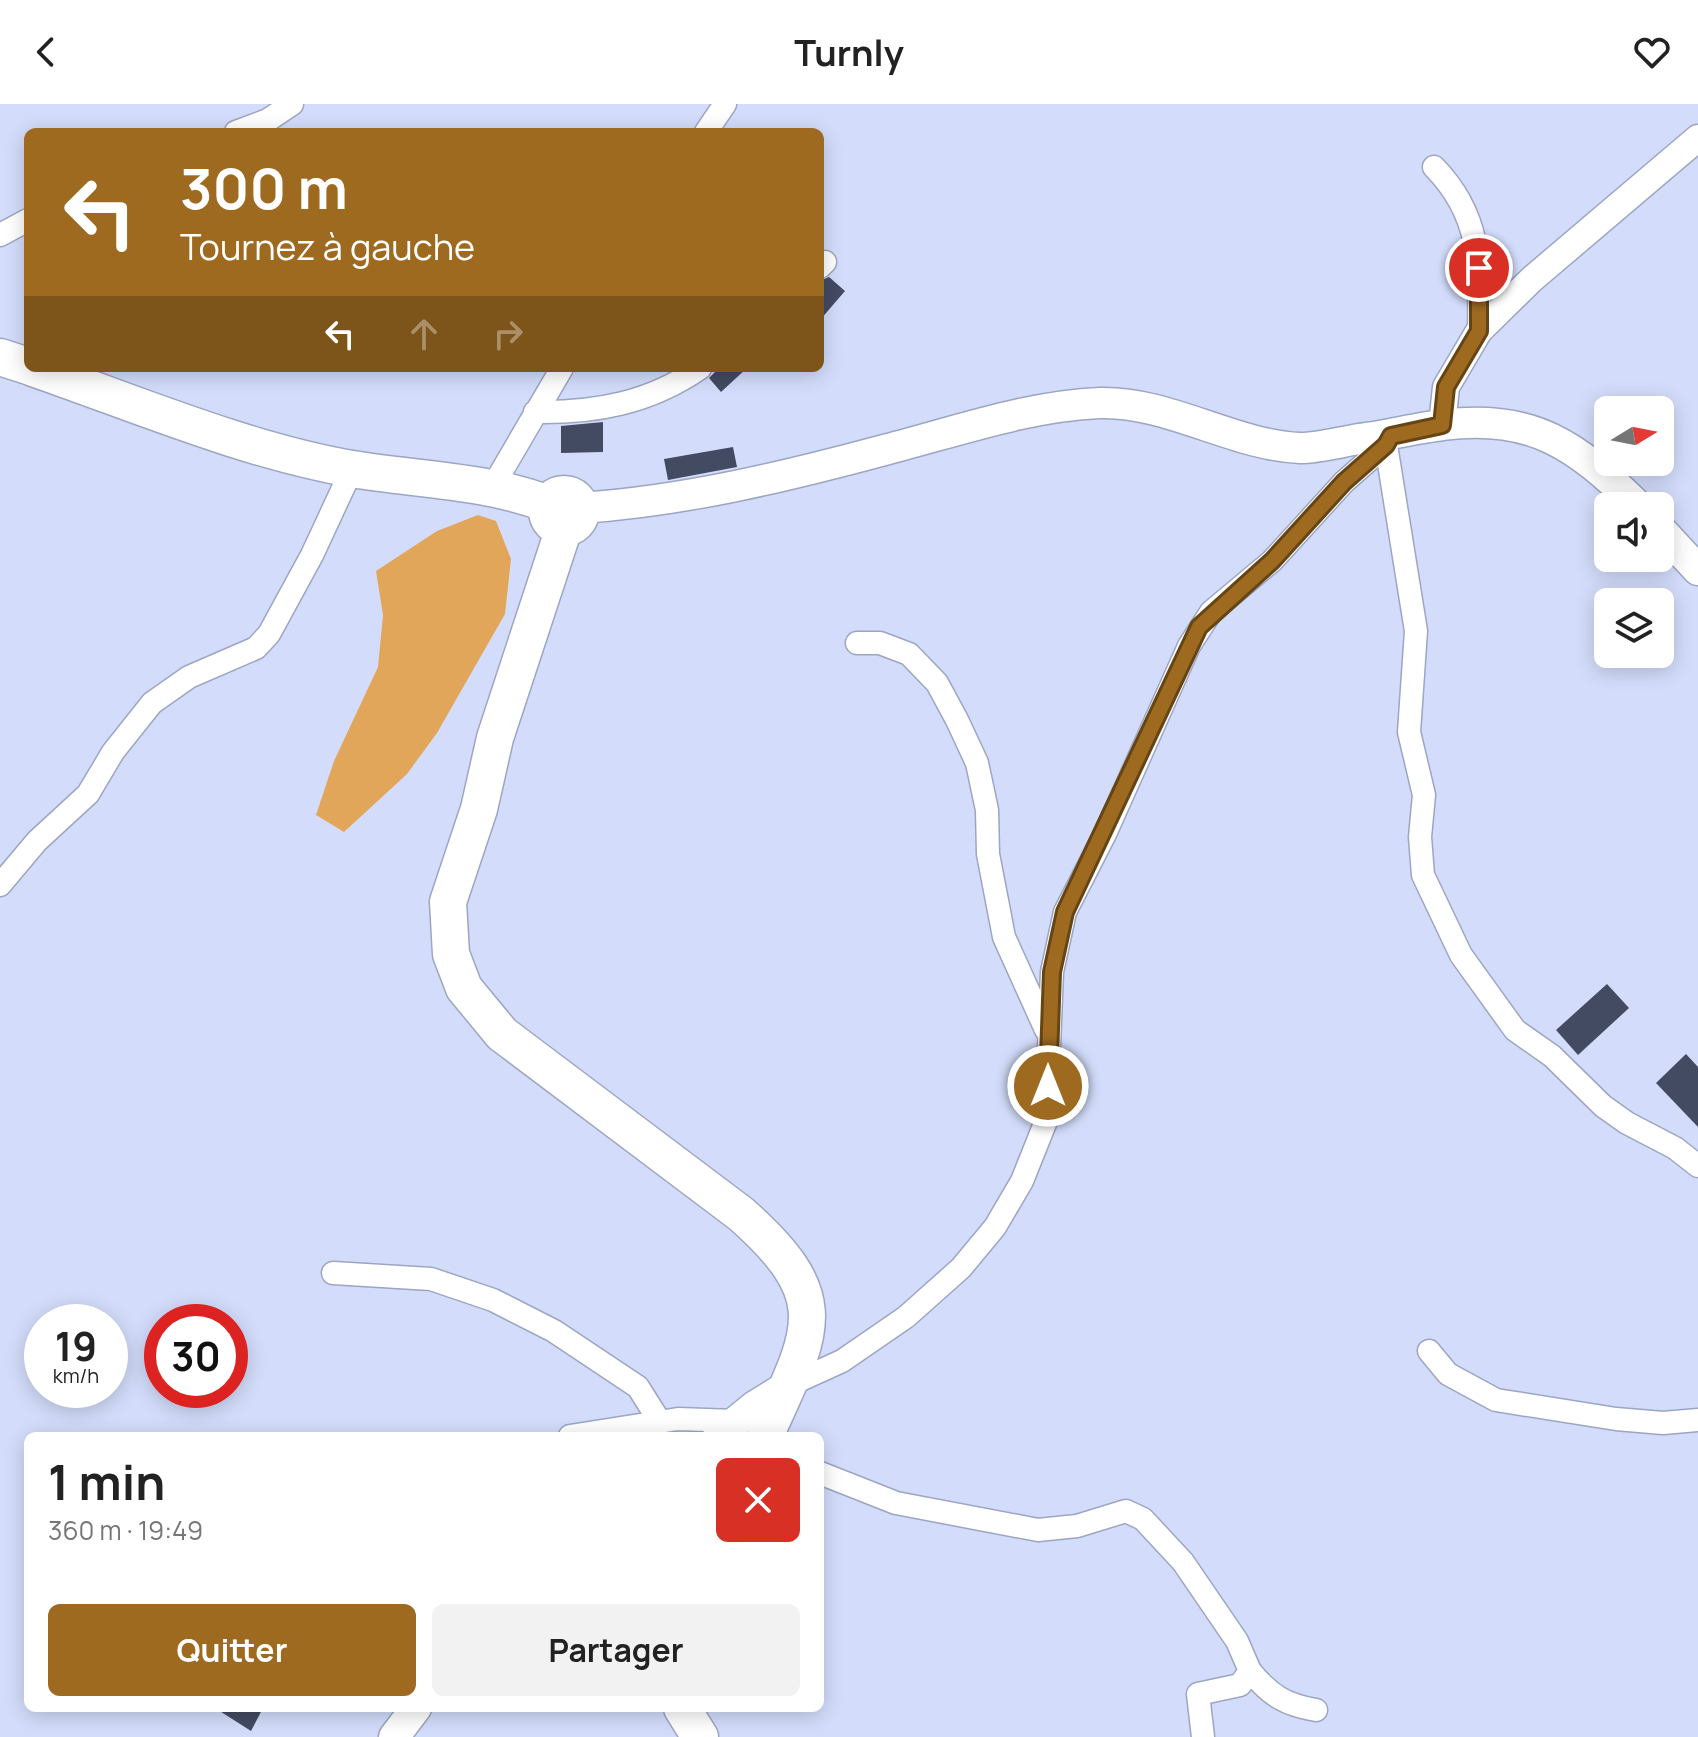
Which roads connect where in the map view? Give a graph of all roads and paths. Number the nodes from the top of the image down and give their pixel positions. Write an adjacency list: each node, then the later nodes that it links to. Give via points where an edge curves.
1 (292, 104): 3 (street)
2 (725, 104): 4 (street)
3 (247, 128)
4 (709, 128)
5 (1698, 138): 9 (street)
6 (1434, 167): 9 (street, via 1451,184 1474,231)
7 (24, 222): 8 (street)
8 (0, 235)
9 (1479, 331): 16 (street, via 1446,387)
10 (0, 357): 11 (highway)
11 (24, 365)
12 (46, 372): 18 (highway, via 290,454)
13 (560, 372): 15 (street)
14 (694, 372): 15 (street, via 670,387 597,410)
15 (535, 412): 19 (street)
16 (1442, 425): 17 (main road); 20 (main road, via 1507,422 1546,433 1583,455)
17 (1389, 441): 21 (main road, via 1291,447 1154,412 1104,403 1067,406 820,468 639,504); 26 (street, via 1199,627 1068,904 1052,972); 27 (street, via 1416,631 1409,732 1424,795 1423,875 1461,955 1515,1030 1539,1044 1615,1115)
18 (352, 469): 19 (highway); 25 (street, via 269,634 256,648 189,677 152,703 88,794)
19 (493, 486): 21 (highway)
20 (1623, 492)
21 (564, 513): 30 (highway, via 448,902 451,954 464,988 502,1034 777,1246 796,1272 807,1303 805,1344)
22 (1674, 544): 23 (main road)
23 (1698, 570)
24 (857, 643): 26 (street, via 880,643 909,654 937,683 957,720 977,763 1004,937)
25 (0, 885)
26 (1048, 1034): 30 (street, via 1043,1135 995,1227 961,1268 906,1317 842,1361)
27 (1698, 1166)
28 (333, 1273): 32 (street, via 431,1279 493,1300 554,1331 638,1387)
29 (1429, 1351): 31 (street, via 1448,1374 1496,1400 1616,1419)
30 (787, 1386): 35 (highway)
31 (1698, 1420)
32 (660, 1422): 33 (street); 34 (street)
33 (607, 1432)
34 (742, 1432)
35 (751, 1432)
36 (824, 1475): 37 (street, via 896,1503 1038,1530 1077,1526 1126,1511 1143,1519 1183,1562 1237,1641)
37 (1250, 1671): 38 (street, via 1287,1705); 43 (street, via 1240,1685 1198,1694)
38 (1316, 1710)
39 (413, 1712): 41 (main road)
40 (684, 1712): 42 (highway)
41 (394, 1737)
42 (700, 1737)
43 (1203, 1737)

